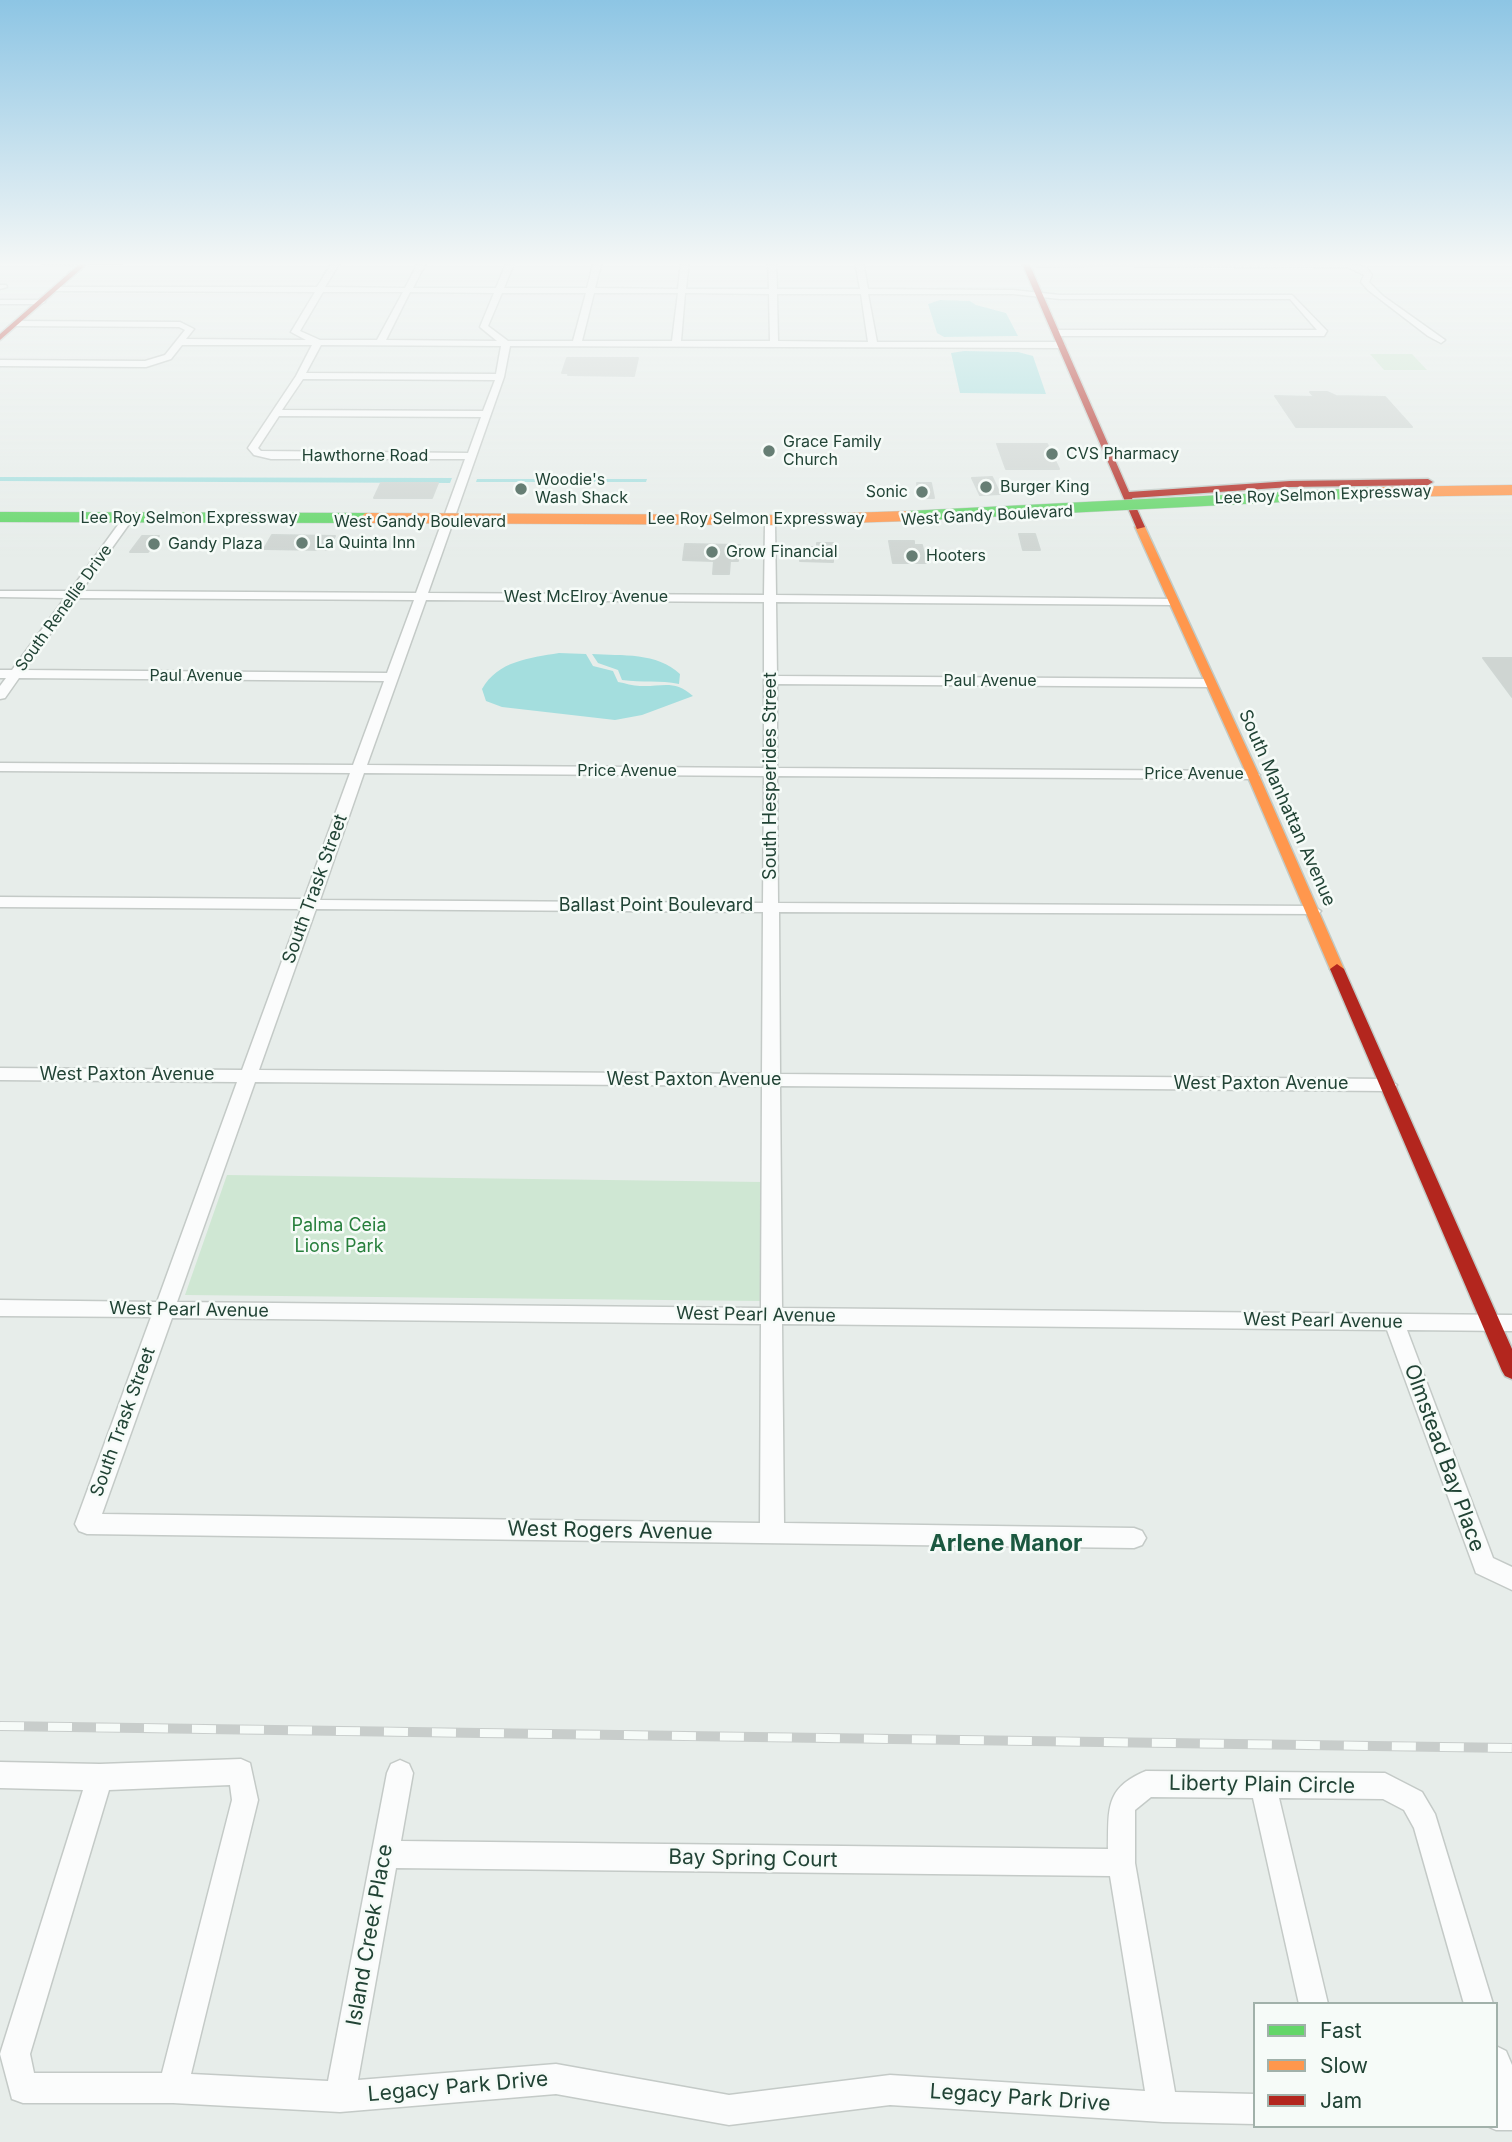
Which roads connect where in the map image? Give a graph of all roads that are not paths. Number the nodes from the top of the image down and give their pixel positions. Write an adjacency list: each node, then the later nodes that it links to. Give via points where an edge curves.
1 (156, 361): 5 (street)
2 (308, 361): 6 (street)
3 (503, 361): 7 (street, South Trask Street)
4 (1068, 361): 12 (main road, South Manhattan Avenue)
5 (0, 363)
6 (300, 376): 7 (street); 8 (street)
7 (500, 377): 9 (street, South Trask Street)
8 (276, 414): 9 (street); 10 (street, Hawthorne Road, via 253,448 258,453)
9 (486, 414): 10 (street, South Trask Street)
10 (472, 456): 16 (street, South Trask Street)
11 (1512, 488): 12 (main road, West Gandy Boulevard); 12 (main road, via 1409,482 1292,486); 13 (main road, Lee Roy Selmon Expressway, bridge, via 1318,489 783,515); 17 (main road, Lee Roy Selmon Expressway, bridge, via 1282,494 797,520)
12 (1129, 501): 14 (main road, West Gandy Boulevard); 19 (main road, West Gandy Boulevard, via 982,518); 24 (main road, South Manhattan Avenue)
13 (0, 510): 15 (main road, West Gandy Boulevard)
14 (828, 512): 16 (main road, West Gandy Boulevard); 18 (main road, via 806,518)
15 (131, 515): 16 (main road, West Gandy Boulevard); 17 (main road); 21 (street, South Renellie Drive)
16 (450, 516): 18 (main road, West Gandy Boulevard); 22 (street, South Trask Street)
17 (0, 518)
18 (645, 523): 19 (main road, West Gandy Boulevard)
19 (770, 523): 23 (street, South Hesperides Street)
20 (0, 594): 21 (street, West McElroy Avenue)
21 (74, 594): 22 (street, West McElroy Avenue); 26 (street, South Renellie Drive)
22 (421, 596): 23 (street, West McElroy Avenue); 27 (street, South Trask Street)
23 (770, 598): 24 (street, West McElroy Avenue); 28 (street, South Hesperides Street)
24 (1172, 601): 29 (main road, South Manhattan Avenue)
25 (0, 674): 26 (street, Paul Avenue)
26 (15, 674): 27 (street, Paul Avenue); 30 (street, South Renellie Drive)
27 (392, 677): 32 (street, South Trask Street)
28 (771, 680): 29 (street, Paul Avenue); 33 (street, South Hesperides Street)
29 (1210, 683): 34 (main road, South Manhattan Avenue)
30 (0, 695)
31 (0, 767): 32 (street, Price Avenue)
32 (359, 769): 33 (street, Price Avenue); 36 (street, South Trask Street)
33 (771, 772): 34 (street, Price Avenue); 37 (street, South Hesperides Street)
34 (1253, 775): 38 (main road, South Manhattan Avenue)
35 (0, 902): 36 (street, Ballast Point Boulevard)
36 (310, 904): 37 (street, Ballast Point Boulevard); 40 (street, South Trask Street)
37 (771, 907): 38 (street, Ballast Point Boulevard); 41 (street, South Hesperides Street)
38 (1312, 911): 42 (main road, South Manhattan Avenue)
39 (0, 1074): 40 (street, West Paxton Avenue)
40 (247, 1076): 41 (street, West Paxton Avenue); 44 (street, South Trask Street)
41 (771, 1080): 42 (street, West Paxton Avenue); 45 (street, South Hesperides Street)
42 (1388, 1085): 47 (main road, South Manhattan Avenue)
43 (0, 1308): 44 (street, West Pearl Avenue)
44 (164, 1310): 45 (street, West Pearl Avenue); 49 (street, South Trask Street)
45 (772, 1315): 46 (street, West Pearl Avenue); 50 (street, South Hesperides Street)
46 (1394, 1322): 47 (street, West Pearl Avenue); 52 (street, Olmstead Bay Place, via 1484,1565)
47 (1502, 1323): 48 (main road, South Manhattan Avenue)
48 (1512, 1371)
49 (87, 1524): 50 (street, West Rogers Avenue)
50 (772, 1533): 51 (street, West Rogers Avenue)
51 (1134, 1538)
52 (1512, 1578)
53 (400, 1773): 57 (street, Island Creek Place)
54 (0, 1775): 55 (street)
55 (100, 1777): 62 (street, via 241,1772 245,1800); 62 (street, Legacy Park Drive, via 15,2054 23,2088)
56 (1263, 1785): 58 (street, Liberty Plain Circle, via 1146,1784 1122,1804); 59 (street); 60 (street, Liberty Plain Circle, via 1385,1786 1413,1801 1426,1823)
57 (386, 1854): 58 (street, Bay Spring Court); 63 (street, Island Creek Place)
58 (1121, 1863): 64 (street, Liberty Plain Circle)
59 (1314, 2002)
60 (1478, 2002)
61 (1498, 2068): 66 (street)
62 (173, 2088): 63 (street, Legacy Park Drive)
63 (341, 2097): 64 (street, Legacy Park Drive, via 556,2078 729,2110 890,2090)
64 (1163, 2107): 65 (street, Legacy Park Drive)
65 (1253, 2109)
66 (1512, 2115)

